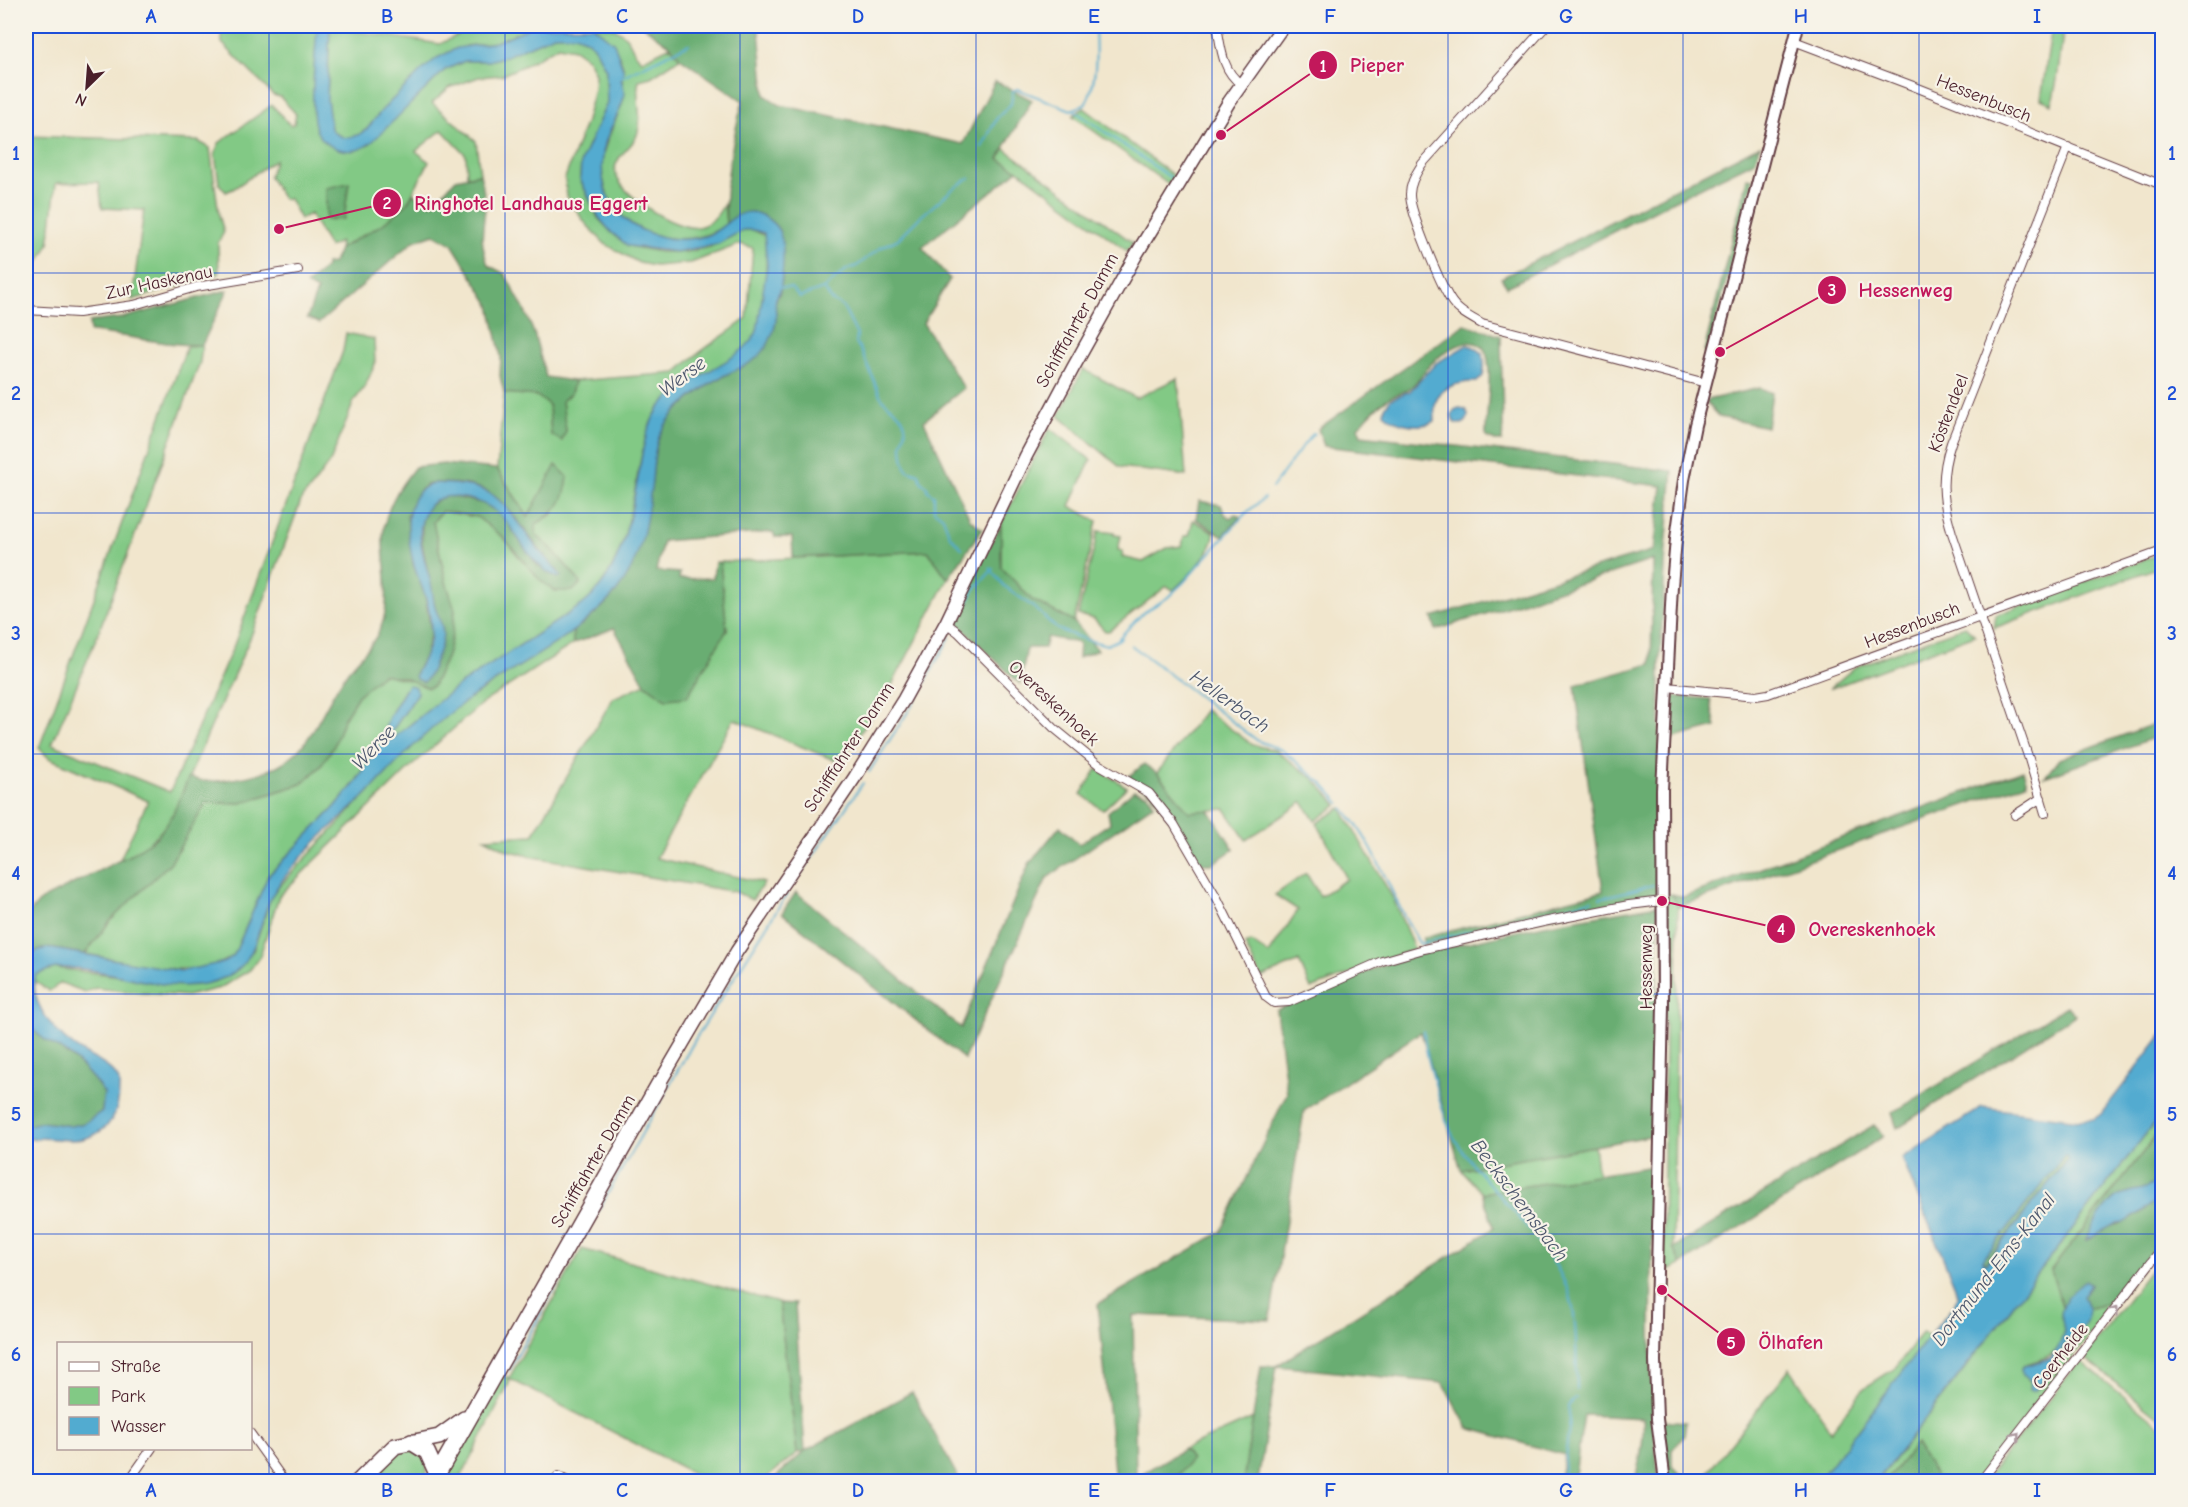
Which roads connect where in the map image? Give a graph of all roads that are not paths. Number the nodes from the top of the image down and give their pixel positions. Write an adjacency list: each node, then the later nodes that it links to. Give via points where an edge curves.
1 (1217, 26): 6 (street, via 1225,64 1231,77)
2 (1283, 26): 6 (main road, Schifffahrter Damm)
3 (1546, 26): 11 (street, via 1415,176 1410,197 1450,299 1482,324)
4 (1798, 26): 5 (street, Hessenweg)
5 (1794, 41): 7 (street, Hessenbusch); 11 (street, Hessenweg)
6 (1241, 84): 14 (main road, Schifffahrter Damm, via 1136,255 1047,414)
7 (2068, 147): 8 (street, Hessenbusch); 13 (street, Köstendeel, via 1944,468 1945,509)
8 (2163, 185)
9 (298, 270): 10 (street, Zur Haskenau, via 196,287 123,307 78,313)
10 (26, 310)
11 (1706, 383): 15 (street, Hessenweg, via 1679,515)
12 (2163, 551): 13 (street, Hessenbusch)
13 (1981, 615): 15 (street, Hessenbusch, via 1768,694); 16 (street, Köstendeel)
14 (946, 623): 19 (street, Overeskenhoek, via 1054,728 1098,764 1149,793 1174,824 1217,898 1266,997 1274,1003 1289,1002 1424,948); 20 (main road, Schifffahrter Damm, via 887,727 746,938)
15 (1667, 687): 19 (street, Hessenweg)
16 (2041, 798): 17 (street, Köstendeel); 18 (street)
17 (2045, 813)
18 (2016, 814)
19 (1662, 901): 32 (street, Hessenweg, via 1654,1361)
20 (659, 1084): 22 (highway, Schifffahrter Damm)
21 (2163, 1248): 33 (street, Coerheide, one-way to 21)
22 (471, 1413): 24 (highway, via 439,1437); 26 (highway, Schifffahrter Damm)
23 (252, 1436): 28 (street)
24 (411, 1442): 26 (highway, via 427,1452); 29 (highway, via 395,1446)
25 (151, 1450): 27 (street)
26 (435, 1478)
27 (128, 1482)
28 (285, 1482)
29 (358, 1482)
30 (555, 1482): 31 (street, via 558,1476)
31 (569, 1482)
32 (1665, 1482)
33 (1980, 1482)

